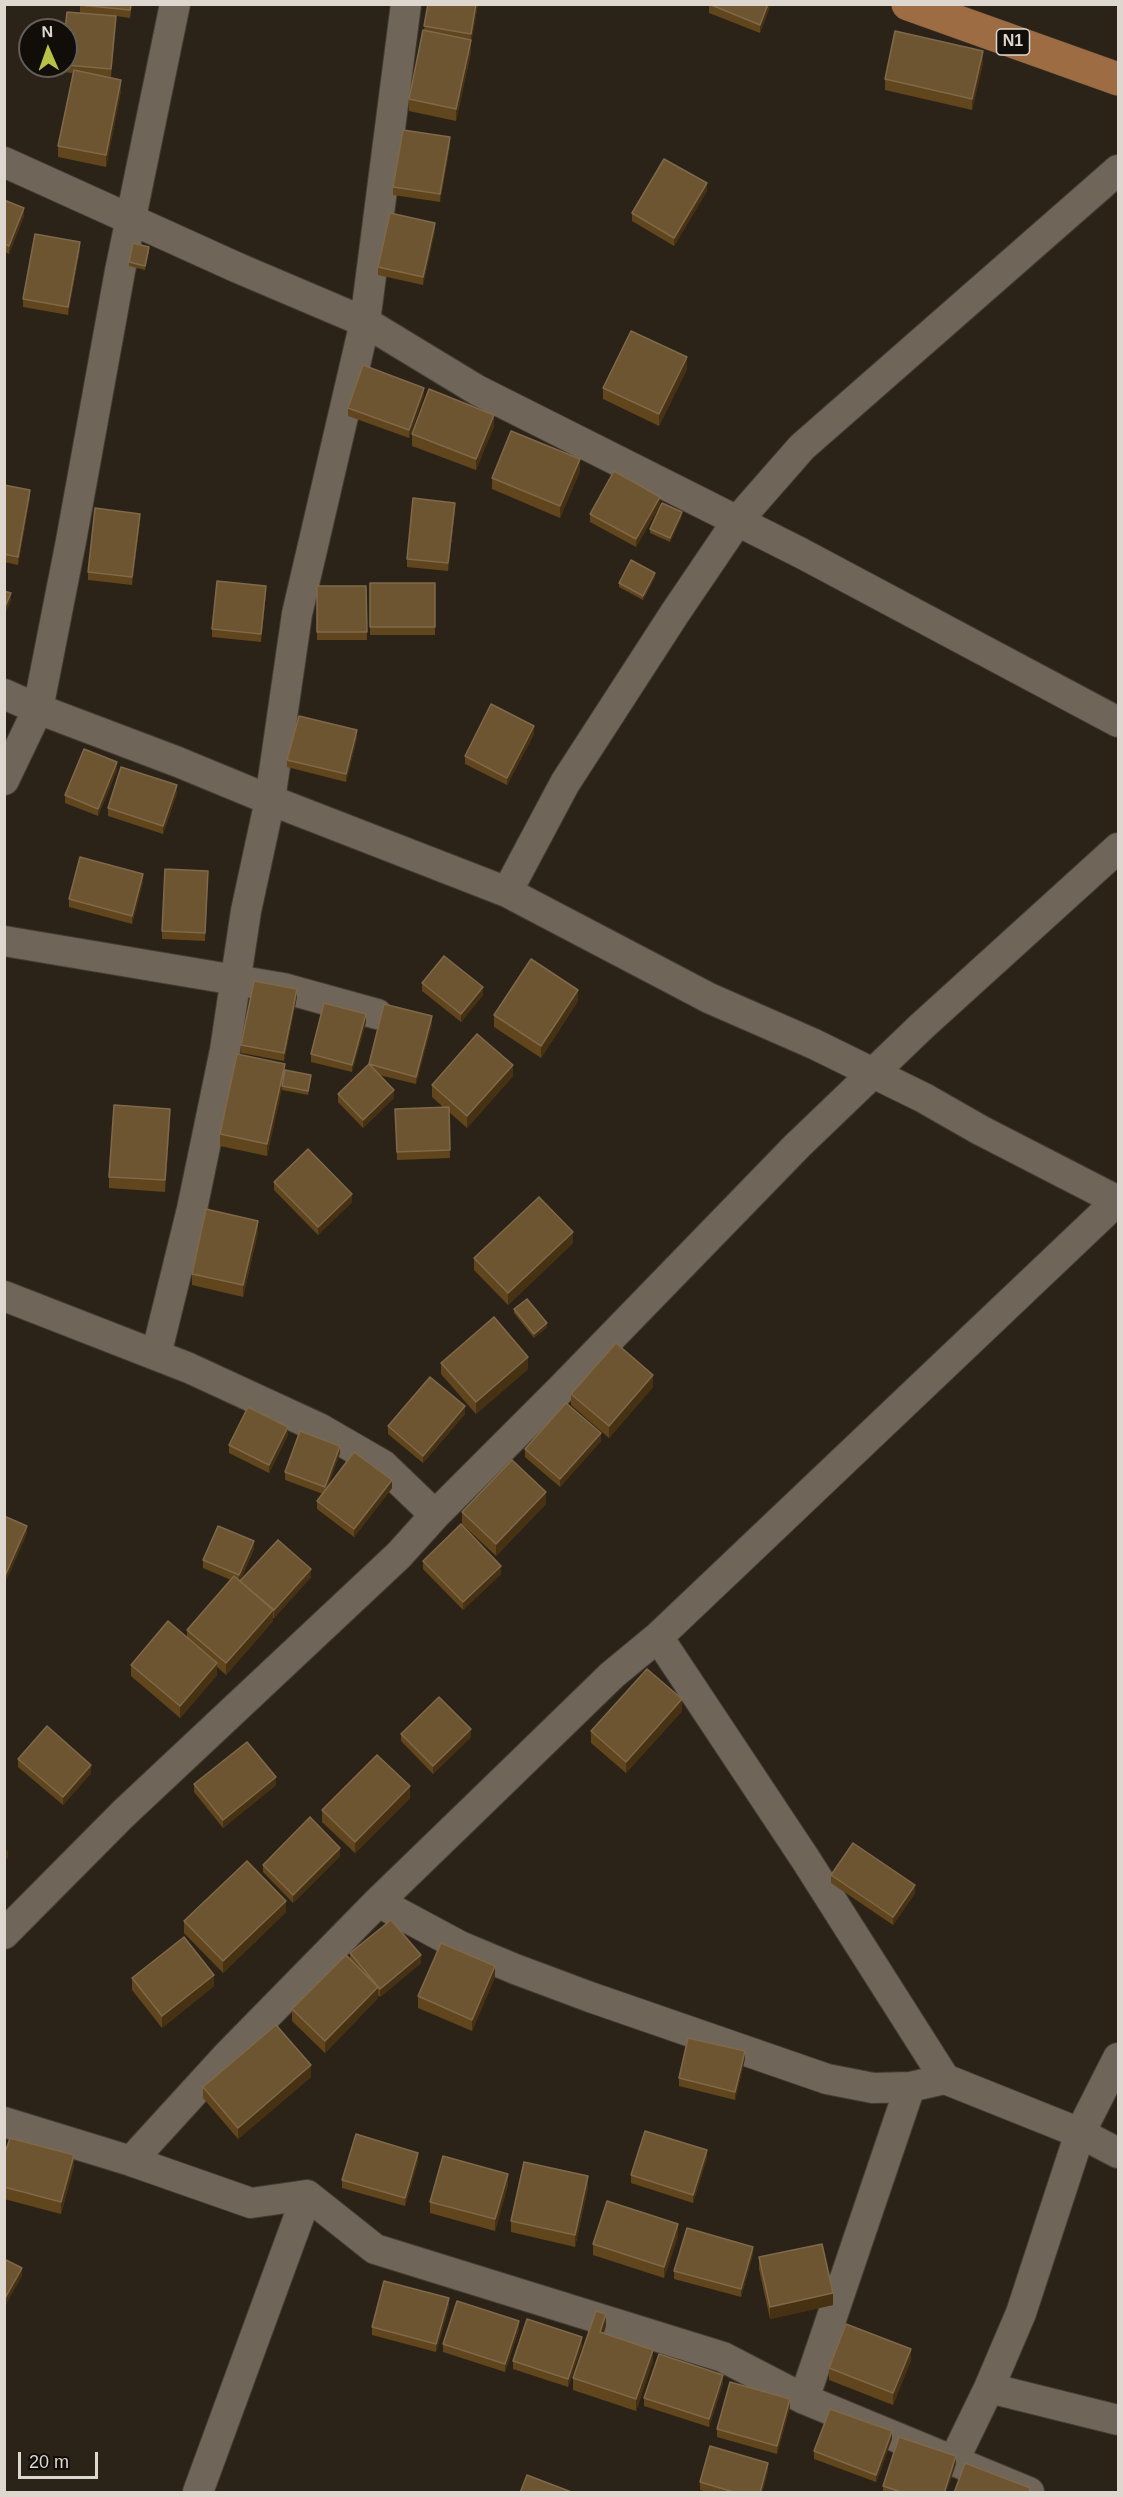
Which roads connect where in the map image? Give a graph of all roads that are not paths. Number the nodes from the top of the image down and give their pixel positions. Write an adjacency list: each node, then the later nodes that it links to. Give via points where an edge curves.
1 (175, 4): 7 (street)
2 (406, 4): 8 (street)
3 (908, 4): 4 (main road, N1)
4 (1119, 79)
5 (4, 162): 7 (street)
6 (1119, 170): 9 (street, via 802,447)
7 (132, 221): 8 (street); 11 (street)
8 (365, 322): 9 (street, via 477,390); 14 (street, via 297,614)
9 (738, 520): 12 (street); 16 (street, via 565,783)
10 (4, 694): 11 (street)
11 (38, 709): 13 (street); 14 (street)
12 (1119, 722)
13 (4, 780)
14 (270, 800): 16 (street); 18 (street)
15 (1119, 848): 20 (street)
16 (507, 892): 20 (street, via 709,998)
17 (4, 941): 18 (street)
18 (235, 980): 19 (street, via 311,994); 23 (street, via 225,1050 192,1209)
19 (377, 1014)
20 (872, 1073): 21 (street); 24 (street)
21 (1118, 1201): 25 (street)
22 (4, 1296): 23 (street)
23 (156, 1355): 24 (street, via 328,1433 383,1465)
24 (435, 1515): 27 (street, via 399,1555 123,1814)
25 (658, 1637): 26 (street, via 612,1675); 29 (street)
26 (378, 1902): 30 (street, via 460,1946 590,1998 827,2079 873,2088); 34 (street, via 226,2056)
27 (4, 1934)
28 (1119, 2058): 32 (street)
29 (945, 2079): 30 (street); 32 (street)
30 (910, 2087): 37 (street)
31 (4, 2122): 34 (street)
32 (1080, 2133): 33 (street); 36 (street, via 1021,2313)
33 (1119, 2153)
34 (131, 2161): 35 (street, via 251,2203)
35 (307, 2195): 37 (street, via 375,2249 723,2358); 40 (street)
36 (989, 2388): 38 (street); 39 (street)
37 (804, 2399): 39 (street)
38 (1119, 2420)
39 (954, 2460): 41 (street)
40 (198, 2493)
41 (1029, 2493)

